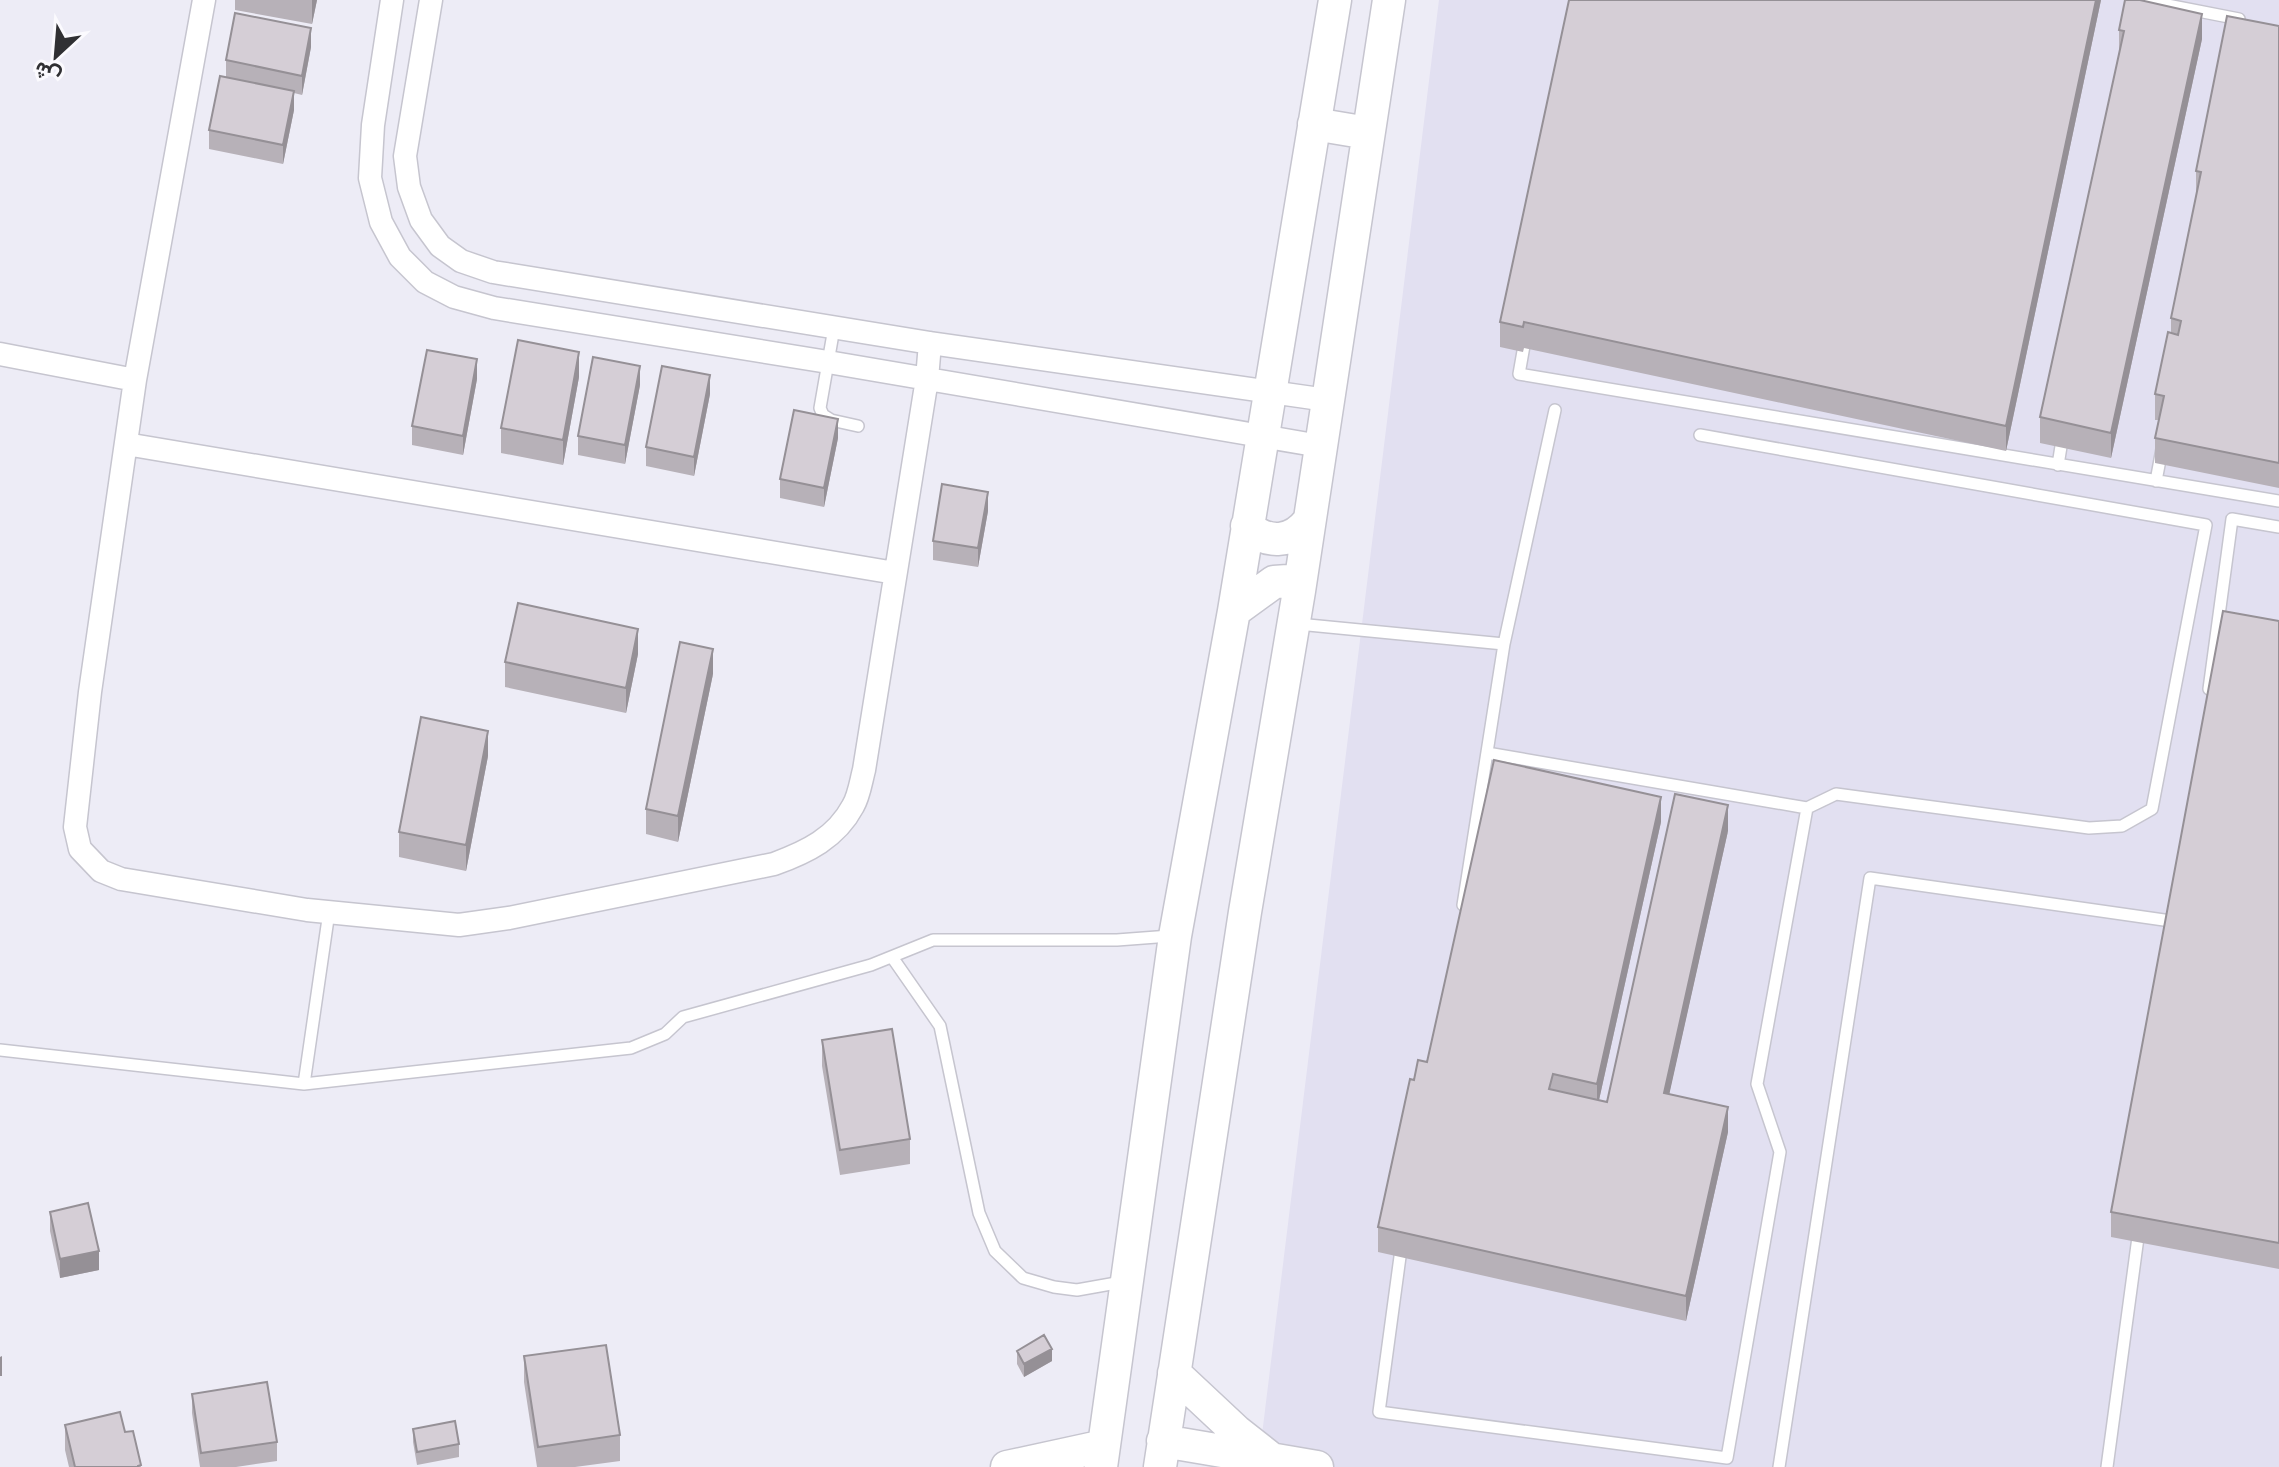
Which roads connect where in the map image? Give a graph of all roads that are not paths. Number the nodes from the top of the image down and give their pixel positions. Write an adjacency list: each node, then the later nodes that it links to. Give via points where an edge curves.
1 (204, 0): 18 (street)
2 (392, 0): 16 (street, via 370,178 381,222 400,257 425,282 494,308)
3 (431, 0): 12 (street, via 405,156 421,220 440,246 461,261 493,272)
4 (1335, 0): 10 (street)
5 (1389, 0): 11 (street)
6 (2238, 19): 7 (lane); 8 (lane, via 2142,0); 9 (lane)
7 (2252, 21)
8 (2136, 31)
9 (2235, 34)
10 (1314, 124): 11 (street); 19 (street)
11 (1368, 133): 20 (street)
12 (834, 328): 14 (street); 16 (lane)
13 (1527, 328): 29 (lane, via 1519,374)
14 (930, 343): 17 (street); 19 (street)
15 (0, 354): 18 (street)
16 (828, 362): 17 (street); 23 (lane, via 823,415)
17 (927, 379): 24 (street); 35 (street)
18 (135, 380): 27 (street)
19 (1270, 391): 20 (street); 24 (street)
20 (1327, 400): 28 (street)
21 (1555, 410): 39 (lane)
22 (2066, 418): 29 (lane)
23 (858, 426)
24 (1262, 435): 28 (street); 33 (street)
25 (1700, 435): 42 (lane, via 2206,525 2152,809 2122,826 2089,828 1836,794)
26 (2165, 435): 30 (lane)
27 (126, 444): 35 (street); 44 (street, via 78,797 75,827 80,849 101,871 121,879)
28 (1320, 446): 32 (street)
29 (2058, 465): 30 (lane)
30 (2156, 481): 31 (lane)
31 (2279, 501)
32 (1309, 521): 33 (street, via 1285,539 1264,538); 36 (street)
33 (1247, 526): 37 (street)
34 (2279, 527): 40 (lane, via 2232,519)
35 (895, 573): 44 (street, via 855,804 834,833 807,852 774,864 459,925)
36 (1299, 591): 37 (street, via 1288,581 1274,582); 38 (street)
37 (1234, 611): 47 (street)
38 (1293, 624): 39 (lane); 55 (street)
39 (1504, 644): 41 (lane)
40 (2207, 705)
41 (1487, 753): 42 (lane); 46 (lane)
42 (1807, 808): 53 (lane, via 1757,1084 1780,1152 1727,1458 1379,1412)
43 (2181, 906): 45 (lane)
44 (329, 912): 51 (lane)
45 (2179, 922): 48 (lane); 61 (lane, via 1870,878)
46 (1460, 923)
47 (1175, 936): 49 (lane, via 933,940); 54 (street)
48 (2177, 937)
49 (892, 957): 51 (lane, via 683,1017 665,1034 631,1048); 54 (lane, via 940,1026 979,1213 995,1251 1023,1278 1054,1287 1077,1290)
50 (0, 1050): 51 (lane)
51 (304, 1084)
52 (2140, 1218): 62 (lane)
53 (1404, 1225)
54 (1127, 1281): 57 (street)
55 (1174, 1373): 56 (street); 58 (street)
56 (1161, 1454): 58 (street)
57 (1102, 1457): 59 (street)
58 (1271, 1459): 60 (street)
59 (1007, 1467)
60 (1317, 1467)
61 (1779, 1467)
62 (2107, 1467)

